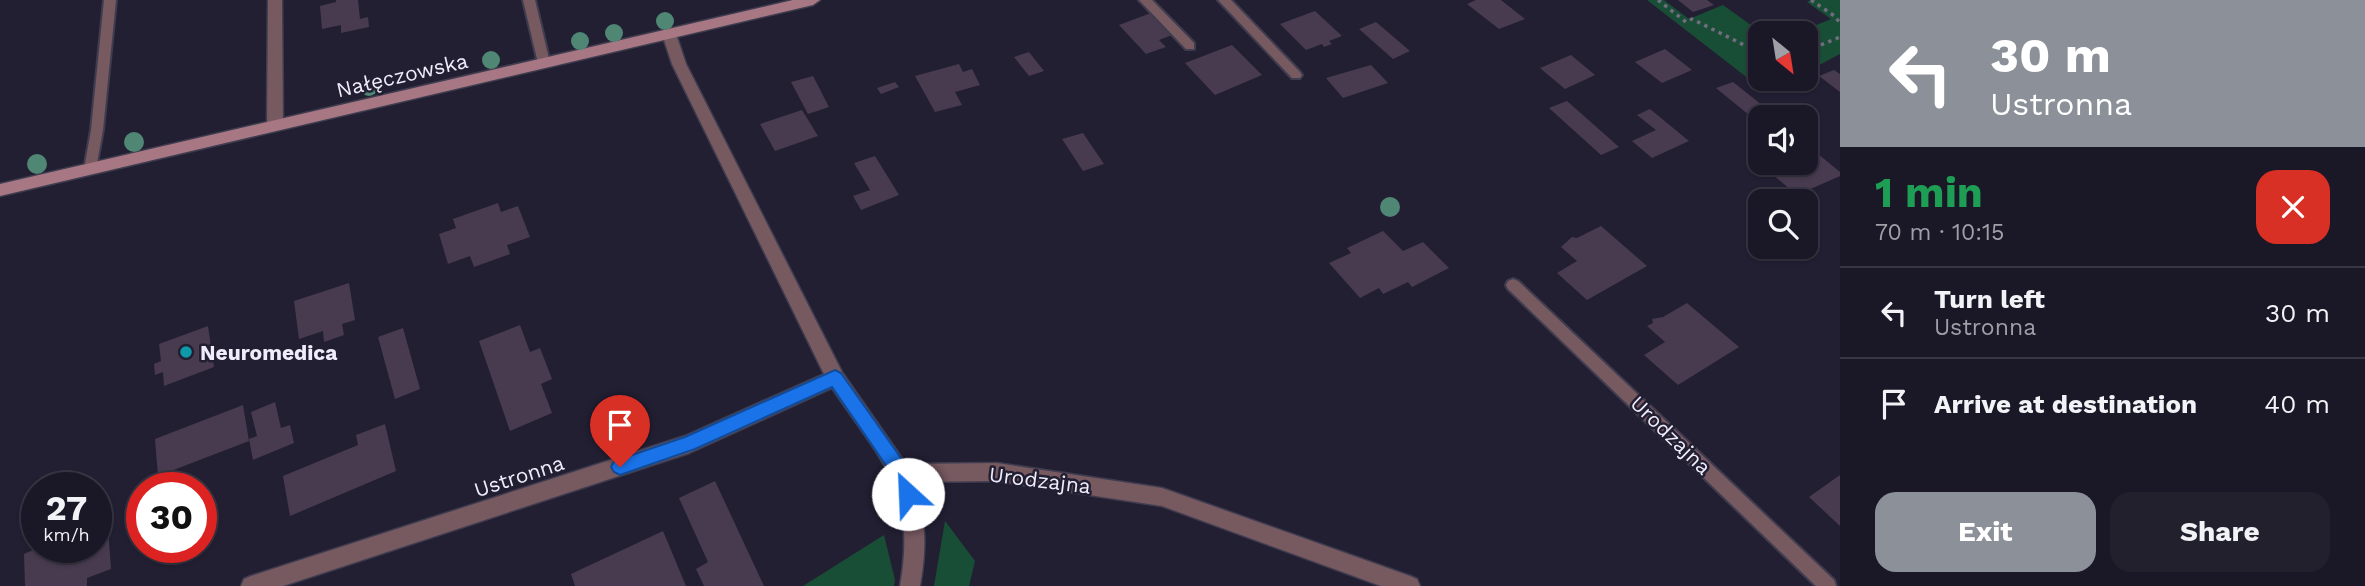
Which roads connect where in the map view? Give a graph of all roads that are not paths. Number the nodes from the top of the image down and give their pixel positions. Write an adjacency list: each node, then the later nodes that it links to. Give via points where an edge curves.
1 (110, 0): 13 (lane)
2 (275, 0): 12 (street)
3 (529, 0): 10 (lane)
4 (813, 0): 7 (main road, Nałęczowska)
5 (1145, 0): 9 (lane)
6 (1224, 0): 11 (lane)
7 (784, 3): 8 (main road, Nałęczowska)
8 (668, 34): 10 (main road, Nałęczowska); 16 (street)
9 (1190, 46)
10 (544, 63): 12 (main road, Nałęczowska)
11 (1296, 75)
12 (275, 125): 13 (main road, Nałęczowska)
13 (90, 169): 14 (main road, Nałęczowska)
14 (0, 190)
15 (1514, 285): 21 (lane, Urodzajna)
16 (835, 378): 17 (street); 18 (street, Ustronna, via 689,444)
17 (901, 473): 19 (street, via 915,514 916,552); 20 (street, Urodzajna, via 997,472 1162,497)
18 (251, 586)
19 (910, 586)
20 (1410, 586)
21 (1828, 586)

